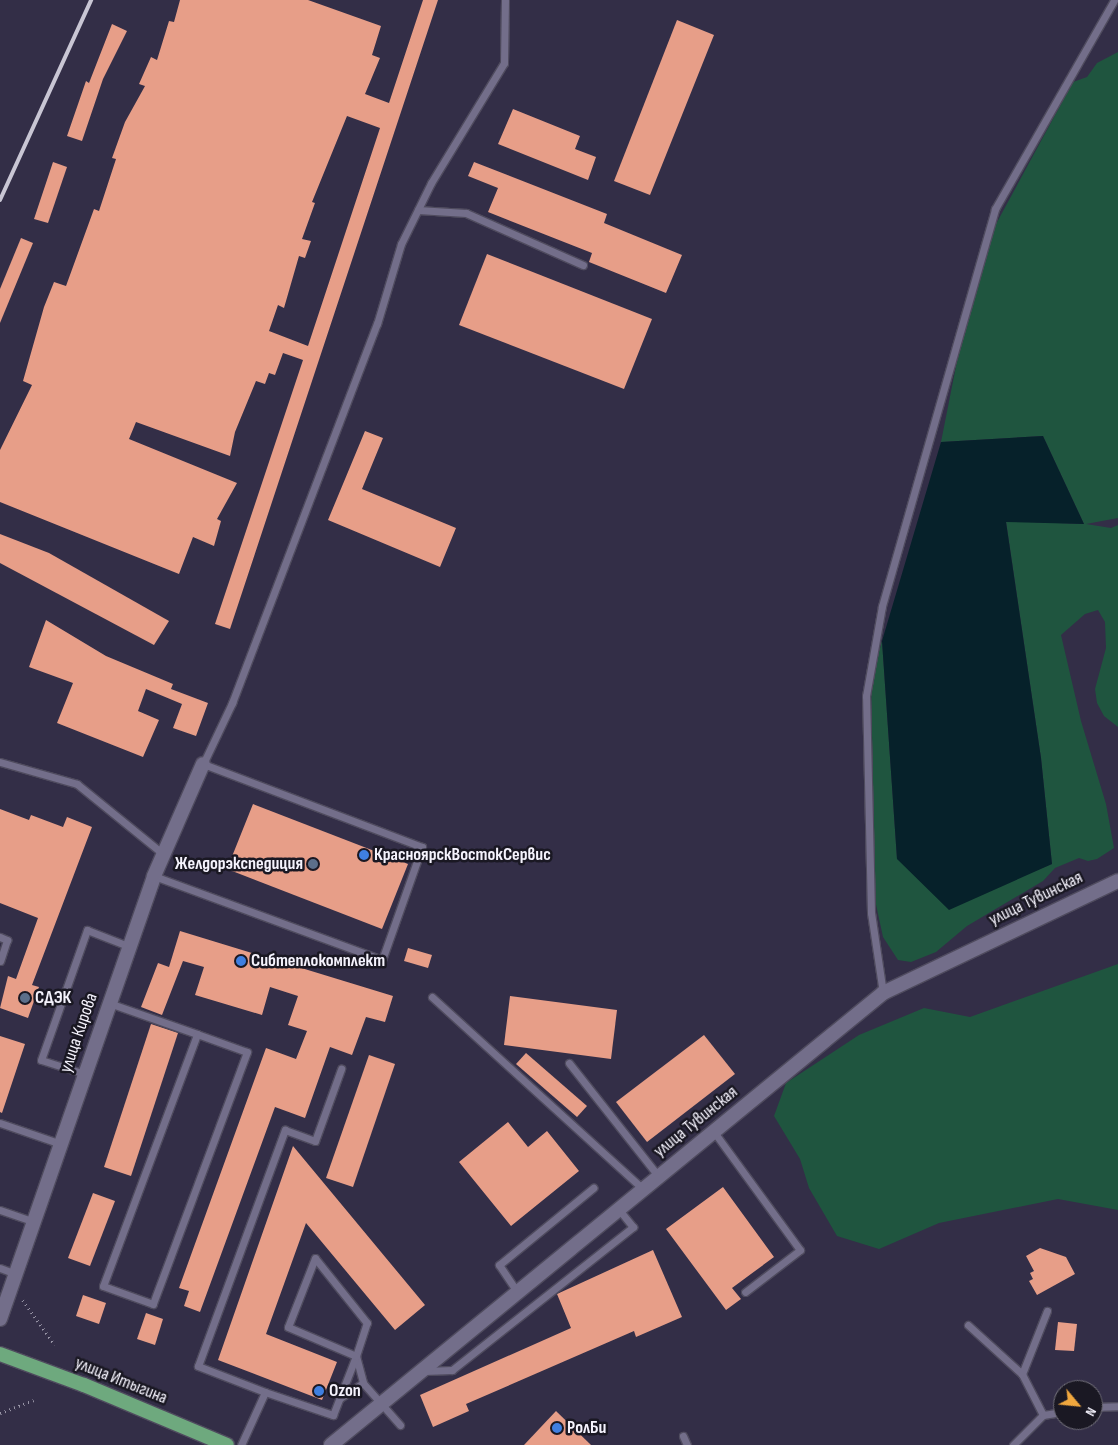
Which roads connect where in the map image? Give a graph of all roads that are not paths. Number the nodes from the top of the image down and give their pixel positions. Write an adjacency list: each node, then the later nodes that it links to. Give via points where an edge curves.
1 (505, 0): 3 (lane, via 504,62)
2 (1114, 0): 13 (lane, via 995,208 882,606 866,696 871,913)
3 (418, 210): 4 (lane, via 466,213); 6 (lane, via 401,244 377,324 232,703)
4 (583, 265)
5 (0, 762): 7 (lane, via 77,784)
6 (204, 764): 7 (street, улица Кирова); 8 (lane, via 422,847 382,960)
7 (163, 854): 8 (street, улица Кирова)
8 (154, 876): 11 (street, улица Кирова)
9 (1118, 881): 13 (street, улица Тувинская)
10 (0, 937): 12 (lane, via 7,940)
11 (128, 946): 15 (street, улица Кирова); 19 (lane, via 87,930 41,1060)
12 (0, 962)
13 (882, 993): 21 (street, улица Тувинская)
14 (432, 997): 25 (lane)
15 (109, 1003): 16 (lane); 19 (street, улица Кирова)
16 (196, 1034): 16 (lane, via 247,1052 152,1304 103,1286)
17 (569, 1063): 23 (lane)
18 (340, 1070): 41 (lane, via 315,1141 285,1130 198,1366)
19 (84, 1074): 22 (street, улица Кирова)
20 (0, 1123): 22 (lane)
21 (714, 1132): 23 (street, улица Тувинская); 31 (lane, via 800,1250)
22 (61, 1144): 28 (street, улица Кирова)
23 (659, 1177): 25 (street, улица Тувинская)
24 (593, 1188): 32 (lane, via 499,1265)
25 (644, 1190): 27 (street, улица Тувинская)
26 (0, 1210): 28 (lane)
27 (619, 1210): 32 (street, улица Тувинская); 38 (lane, via 632,1227 452,1370)
28 (34, 1222): 30 (street, улица Кирова)
29 (0, 1268): 30 (lane)
30 (16, 1274): 34 (street, улица Кирова)
31 (745, 1292)
32 (518, 1293): 38 (street, улица Тувинская)
33 (1047, 1311): 39 (lane)
34 (0, 1319)
35 (968, 1325): 39 (lane)
36 (0, 1354): 50 (main road, улица Итыгина)
37 (356, 1356): 37 (lane, via 288,1327 314,1258 368,1323); 40 (lane); 42 (lane)
38 (421, 1371): 43 (street, улица Тувинская)
39 (1022, 1374): 47 (lane)
40 (363, 1383): 42 (lane); 43 (lane)
41 (265, 1392): 42 (lane, via 333,1415); 51 (lane)
42 (340, 1399)
43 (381, 1404): 48 (lane); 52 (street, улица Тувинская)
44 (1118, 1406): 45 (lane)
45 (1103, 1407)
46 (1053, 1414): 47 (lane)
47 (1044, 1415): 54 (lane)
48 (400, 1425)
49 (684, 1436): 53 (lane)
50 (227, 1445)
51 (241, 1445)
52 (331, 1445)
53 (686, 1445)
54 (1012, 1445)

